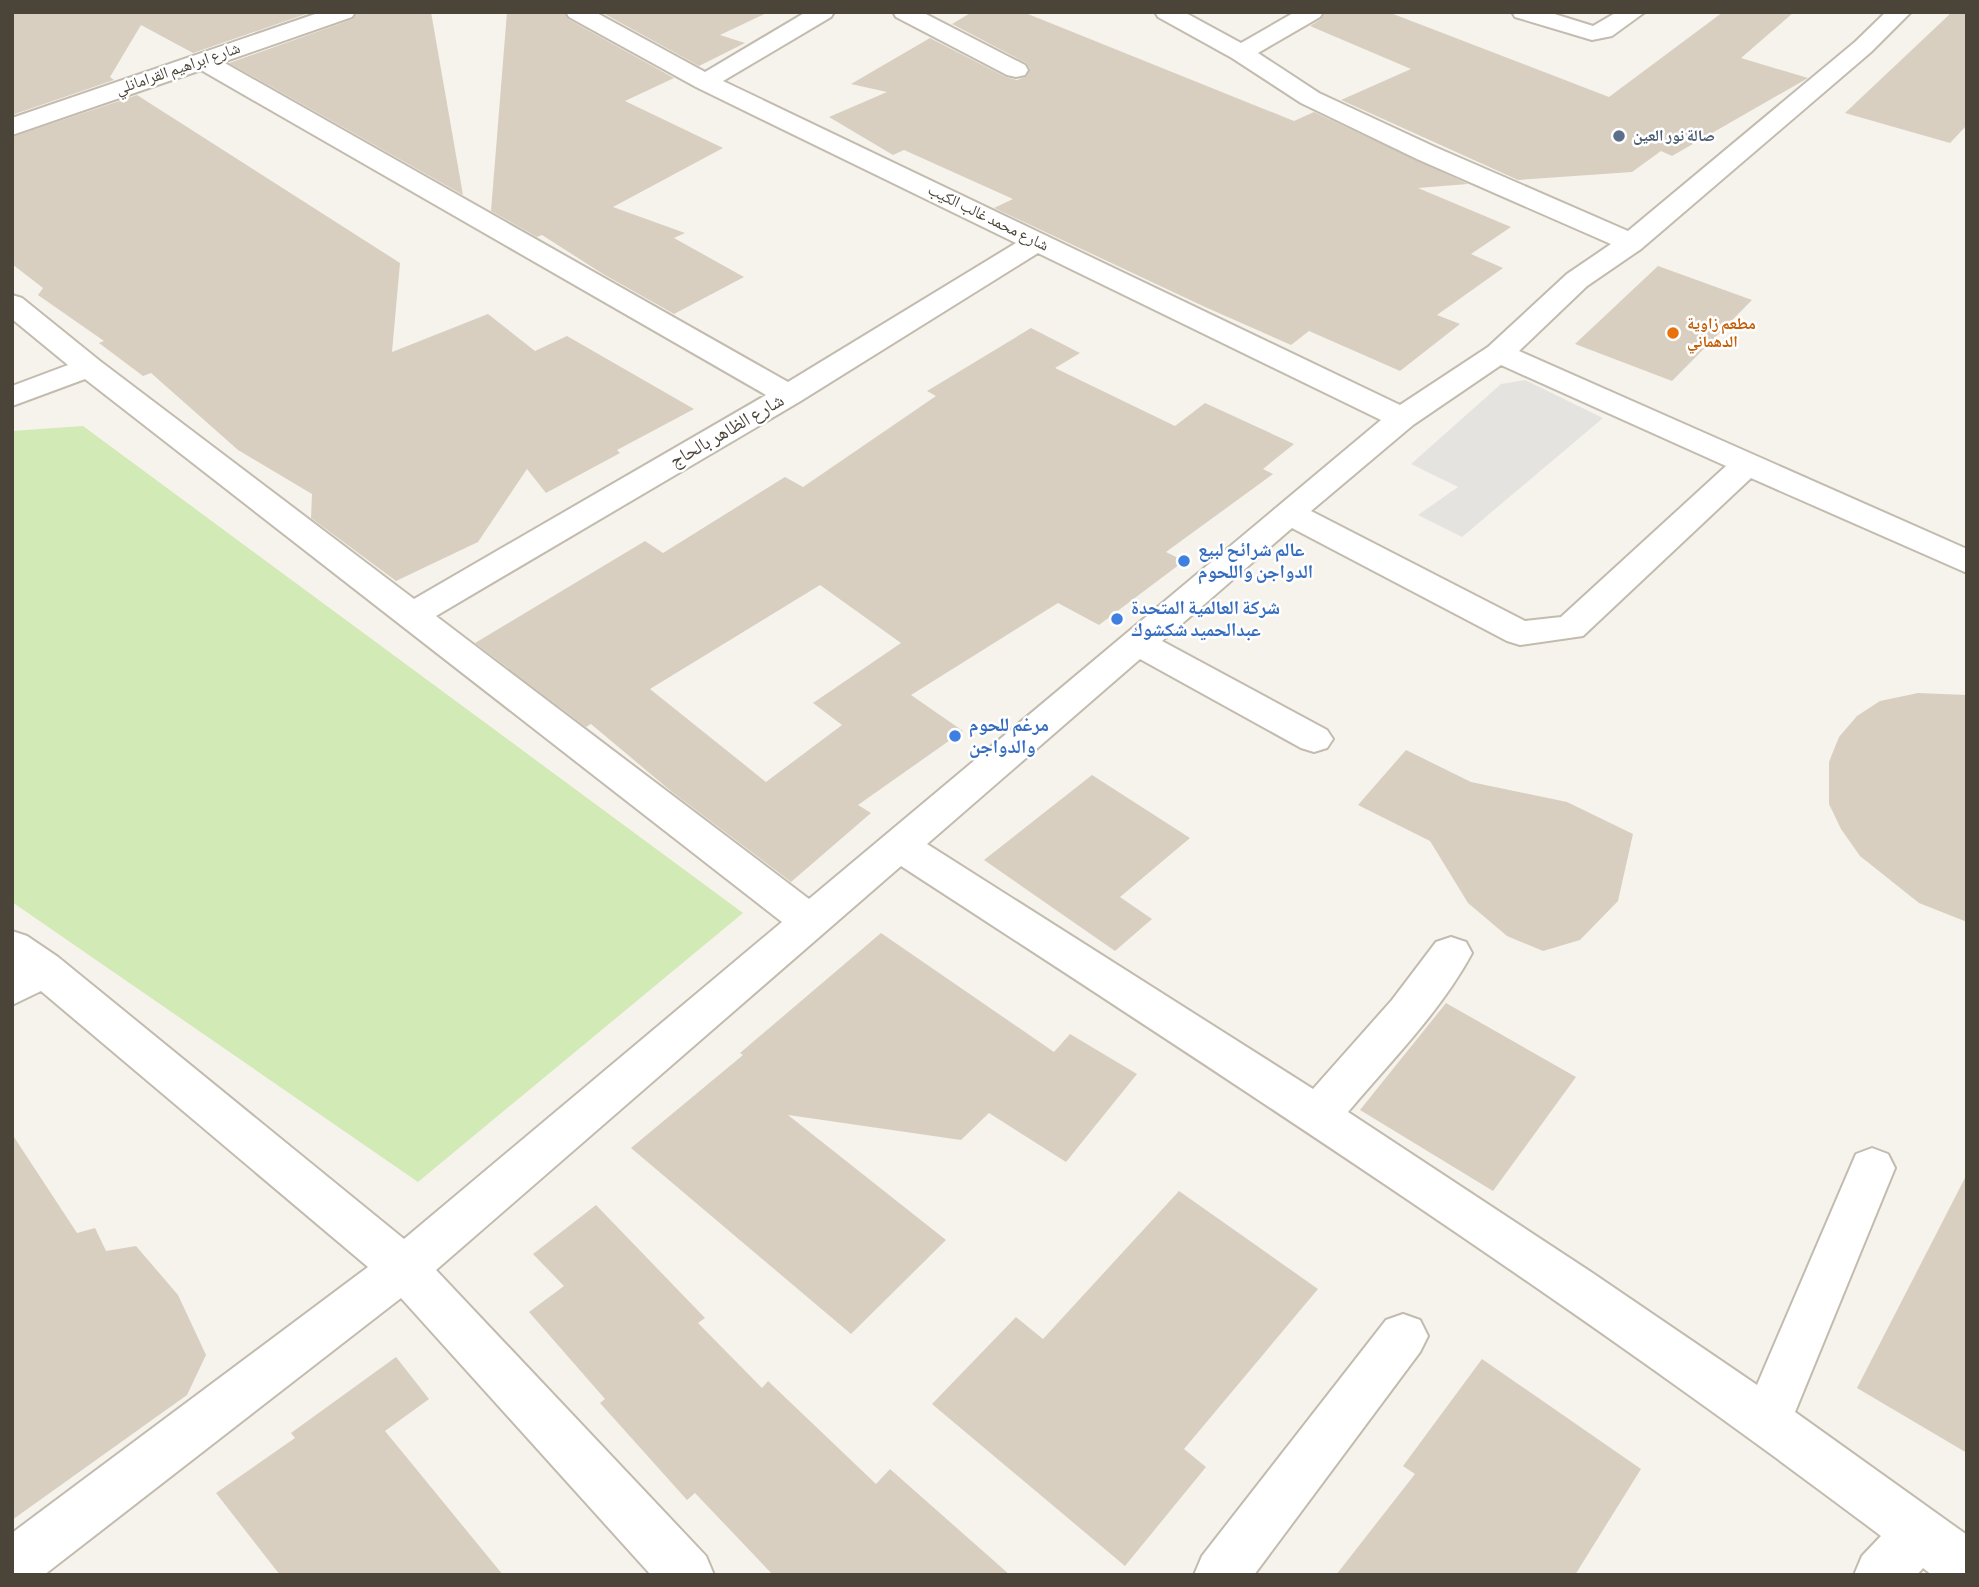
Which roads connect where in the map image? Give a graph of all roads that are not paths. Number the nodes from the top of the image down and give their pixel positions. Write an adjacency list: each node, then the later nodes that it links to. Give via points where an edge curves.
1 (344, 12): 11 (street, شارع ابراهيم القرامانلي)
2 (577, 12): 13 (street, شارع محمد غالب الكيب)
3 (823, 12): 13 (street)
4 (904, 12): 12 (street)
5 (1166, 12): 10 (street)
6 (1312, 12): 10 (street)
7 (1523, 12): 8 (street, via 1592,33 1604,31)
8 (1634, 12)
9 (1900, 12): 16 (street)
10 (1241, 53): 16 (street, via 1310,98)
11 (204, 61): 14 (street, شارع ابراهيم القرامانلي); 20 (street)
12 (1016, 70)
13 (705, 82): 15 (street, شارع محمد غالب الكيب)
14 (12, 127)
15 (1037, 242): 20 (street, شارع الظاهر بالحاج); 22 (street, شارع محمد غالب الكيب)
16 (1631, 243): 18 (street, via 1577,280)
17 (12, 304): 19 (street)
18 (1499, 353): 22 (street); 23 (street)
19 (89, 367): 21 (street); 26 (street)
20 (788, 395): 26 (street, شارع الظاهر بالحاج)
21 (12, 397)
22 (1402, 418): 24 (street)
23 (1747, 464): 24 (street, via 1571,628 1520,633); 25 (street)
24 (1289, 513): 27 (street)
25 (1967, 562)
26 (412, 615): 30 (street)
27 (1138, 643): 28 (street); 29 (street)
28 (1314, 739)
29 (900, 846): 30 (street); 33 (street)
30 (811, 922): 35 (street)
31 (1451, 953): 33 (street)
32 (22, 968): 35 (street)
33 (1318, 1115): 37 (street)
34 (1872, 1168): 37 (street)
35 (404, 1268): 39 (street); 41 (street)
36 (1403, 1336): 42 (street)
37 (1766, 1422): 38 (street)
38 (1920, 1533): 40 (street); 43 (street)
39 (12, 1566)
40 (1967, 1568)
41 (687, 1575)
42 (1221, 1575)
43 (1881, 1575)

